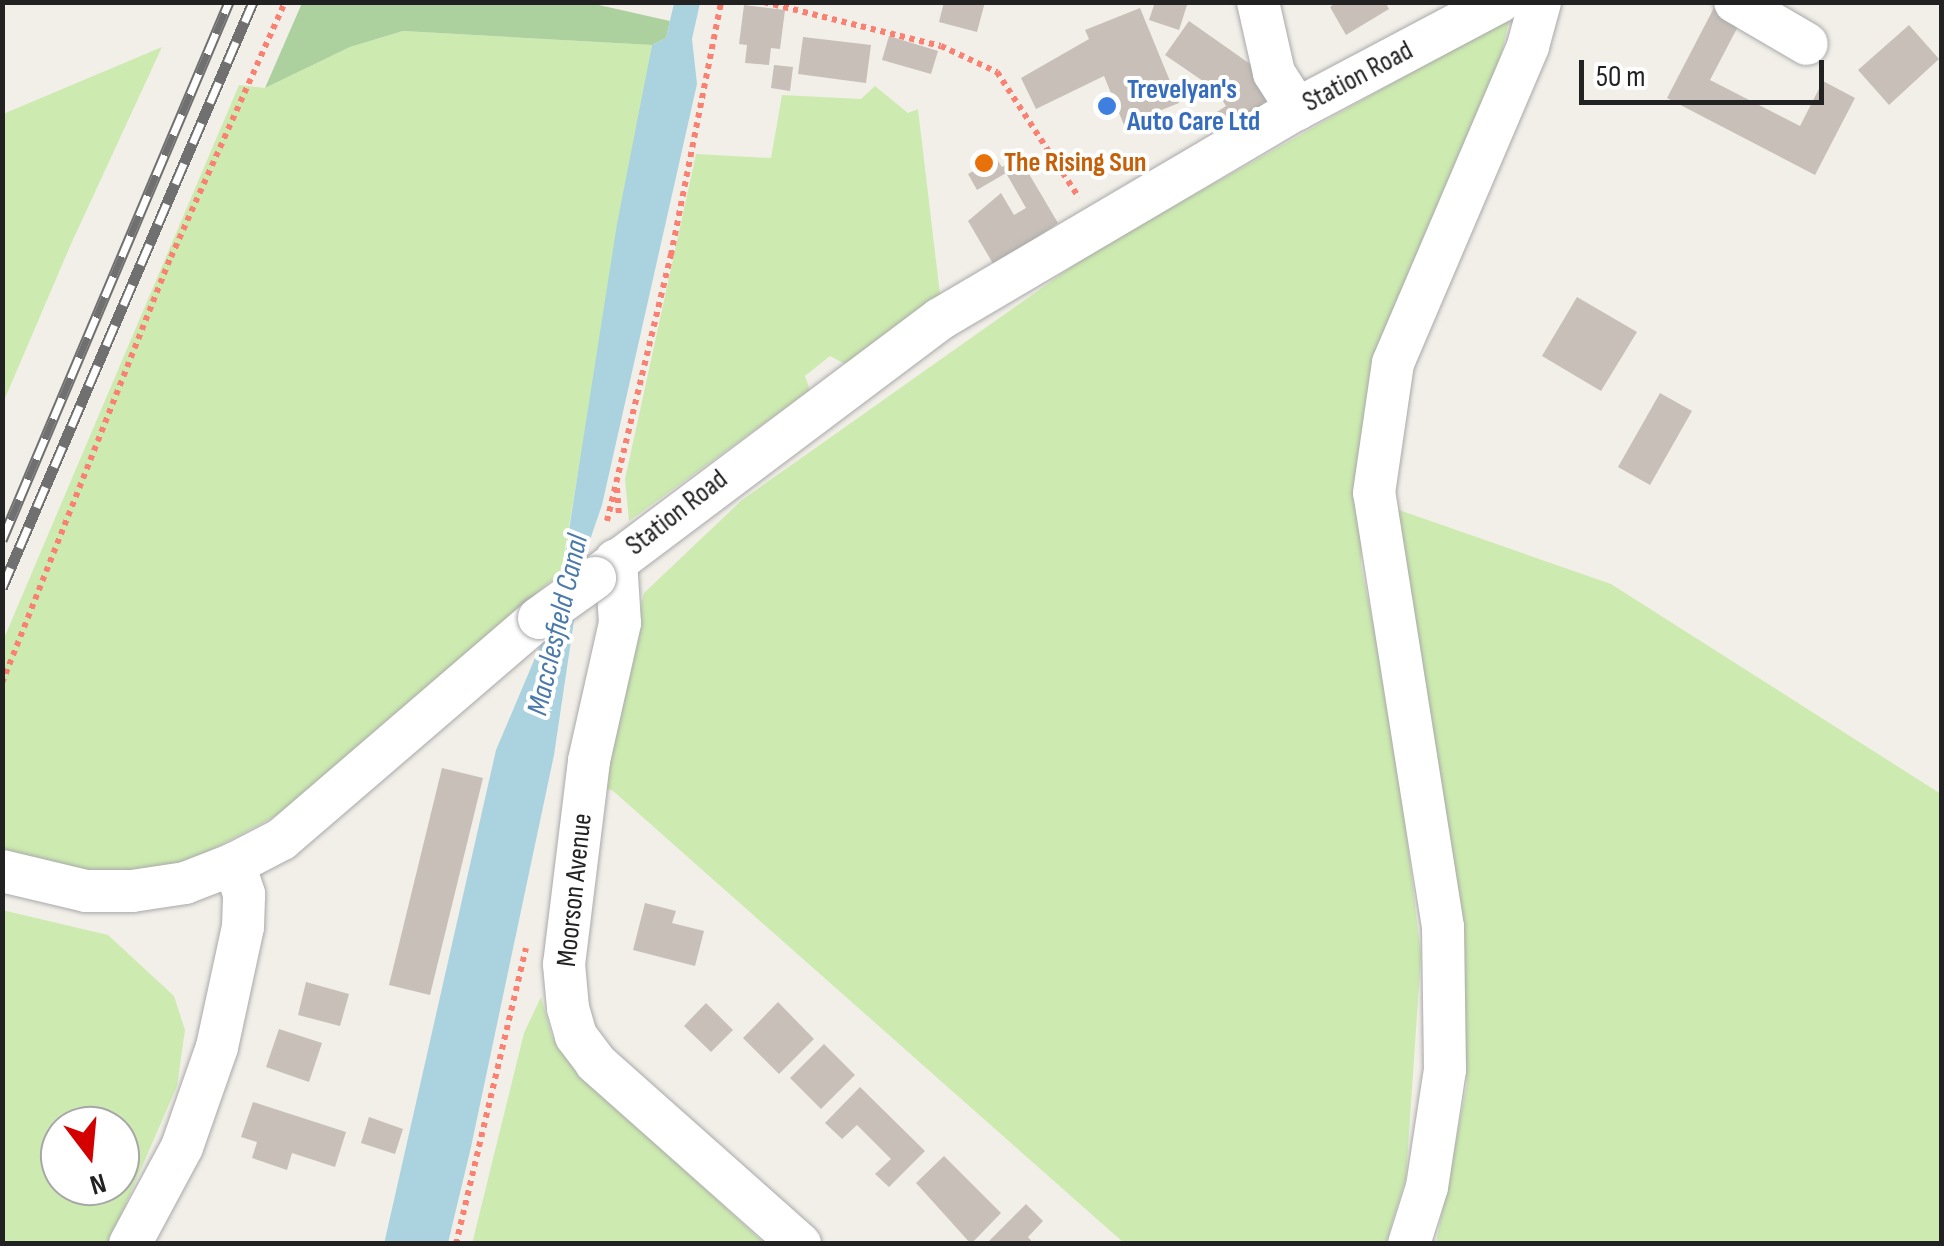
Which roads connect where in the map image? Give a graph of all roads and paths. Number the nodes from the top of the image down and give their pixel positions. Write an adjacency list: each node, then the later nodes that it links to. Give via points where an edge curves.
1 (285, 2): 12 (path, via 164,275)
2 (721, 2): 11 (path, via 675,236 616,477)
3 (764, 2): 10 (path, via 941,46 997,72)
4 (1258, 2): 9 (street, via 1274,74)
5 (1500, 2): 9 (street, Station Road)
6 (1540, 2): 17 (street, via 1528,46 1393,363 1374,494 1444,927 1445,1070 1427,1187)
7 (1735, 2): 8 (street)
8 (1807, 44)
9 (1297, 109): 10 (street, Station Road)
10 (1098, 223): 11 (street, Station Road, via 940,319)
11 (618, 553): 13 (street, Station Road, bridge, via 282,839); 16 (street, Moorson Avenue, via 620,624 588,762 564,964 568,1008 576,1036 596,1063)
12 (2, 683)
13 (234, 864): 14 (street, Station Road, via 185,883 132,891 86,891); 15 (street, via 244,894 243,927 217,1048 182,1147)
14 (2, 870)
15 (130, 1244)
16 (800, 1244)
17 (1409, 1244)

